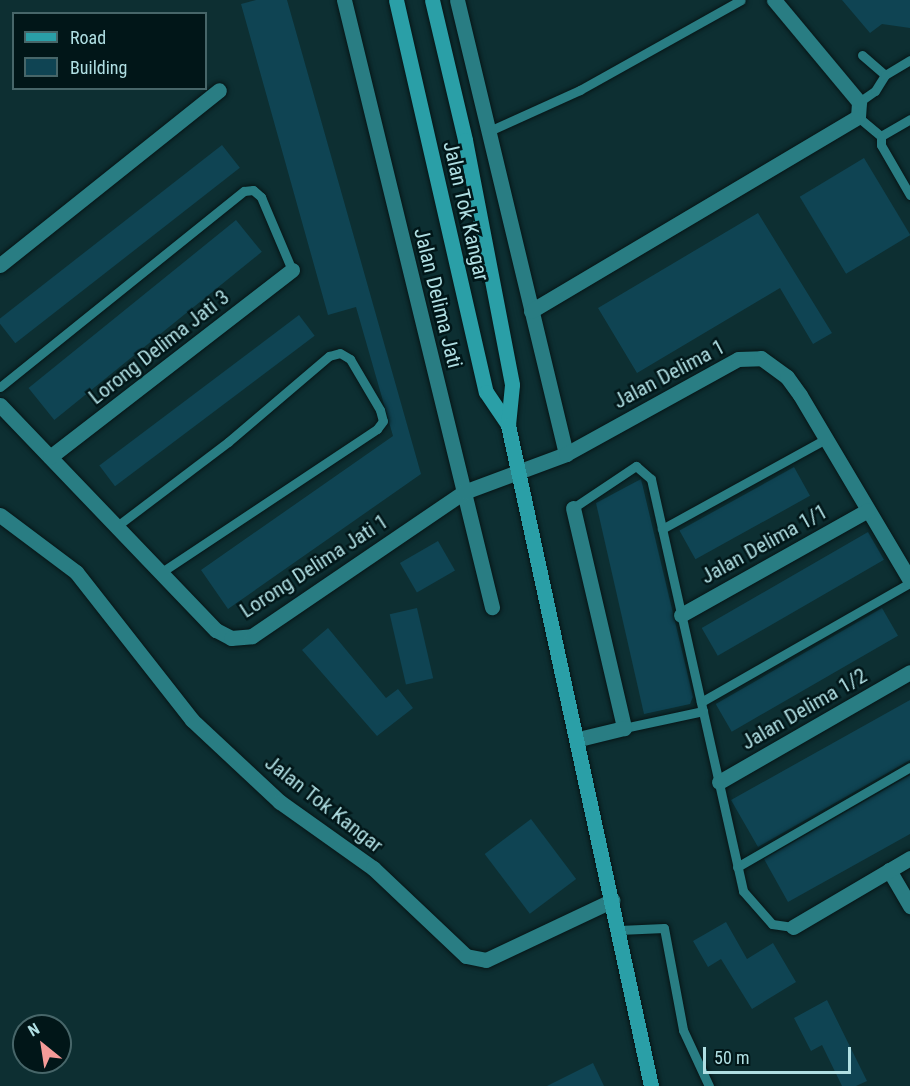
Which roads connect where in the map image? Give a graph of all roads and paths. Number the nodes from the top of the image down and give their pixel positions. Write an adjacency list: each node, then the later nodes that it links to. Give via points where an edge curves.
1 (344, 0): 27 (street, Jalan Delima Jati)
2 (396, 0): 22 (main road, Jalan Tok Kangar, via 486,392)
3 (432, 0): 15 (main road, Jalan Tok Kangar)
4 (457, 0): 13 (street)
5 (741, 0): 13 (lane, via 580,90)
6 (774, 0): 11 (street)
7 (862, 55): 9 (lane)
8 (910, 60): 9 (lane)
9 (885, 75): 11 (lane)
10 (219, 90): 17 (street)
11 (858, 110): 14 (lane); 19 (street)
12 (910, 119): 14 (lane)
13 (487, 132): 15 (street); 19 (street)
14 (881, 136): 16 (lane, via 881,145)
15 (465, 140): 22 (main road, Jalan Tok Kangar, via 512,385)
16 (910, 195)
17 (0, 265)
18 (292, 270): 20 (lane, via 261,197 253,190 244,191); 25 (street, Lorong Delima Jati 3)
19 (531, 311): 24 (street)
20 (0, 387)
21 (0, 405): 25 (street, Lorong Delima Jati 1)
22 (508, 425): 26 (main road, Jalan Tok Kangar)
23 (826, 439): 24 (street, Jalan Delima 1, via 787,377 761,358 738,359); 29 (street, Jalan Delima 1); 32 (lane)
24 (566, 454): 26 (street, Jalan Delima 1)
25 (50, 457): 31 (street, Lorong Delima Jati 1)
26 (519, 472): 27 (street, Lorong Delima Jati 1); 40 (main road, Jalan Tok Kangar)
27 (464, 492): 33 (street, Lorong Delima Jati 1, via 252,636 231,638 216,630); 35 (street, Jalan Delima Jati)
28 (573, 508): 32 (lane, via 636,466 651,479); 39 (street)
29 (868, 510): 34 (street, Jalan Delima 1); 36 (street, Jalan Delima 1/1)
30 (0, 516): 46 (street, Jalan Tok Kangar, via 76,572 192,720 280,802 373,868 465,956 486,960)
31 (117, 525): 33 (street, Lorong Delima Jati 1); 33 (lane, via 228,442 328,356 340,353 350,359 380,410 383,421 377,429)
32 (662, 530): 36 (lane)
33 (162, 572)
34 (910, 582): 38 (lane)
35 (492, 607)
36 (681, 615): 38 (lane)
37 (910, 672): 42 (street, Jalan Delima 1/2)
38 (702, 706): 39 (lane); 42 (lane)
39 (624, 728): 40 (street)
40 (579, 739): 46 (main road, Jalan Tok Kangar)
41 (910, 767): 44 (lane)
42 (719, 782): 44 (lane)
43 (910, 858): 45 (street)
44 (737, 867): 48 (lane, via 743,891 772,924)
45 (889, 870): 47 (street); 48 (street)
46 (613, 900): 49 (main road, Jalan Tok Kangar)
47 (910, 906)
48 (793, 927)
49 (619, 930): 50 (main road, Jalan Tok Kangar); 51 (lane, via 664,928 683,1030)
50 (651, 1086)
51 (709, 1086)

